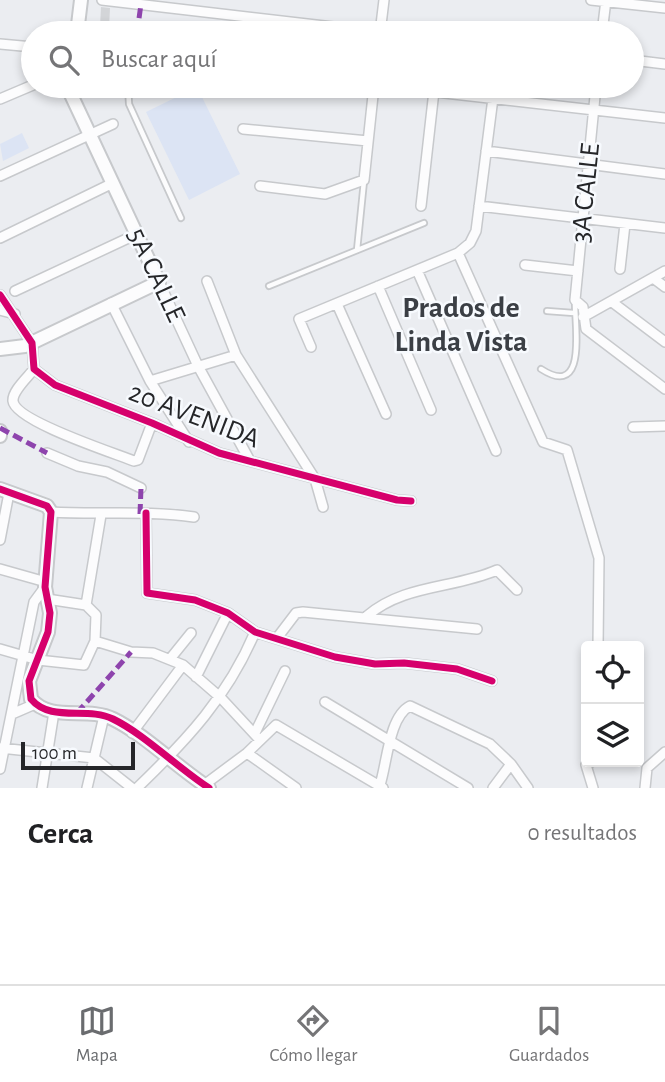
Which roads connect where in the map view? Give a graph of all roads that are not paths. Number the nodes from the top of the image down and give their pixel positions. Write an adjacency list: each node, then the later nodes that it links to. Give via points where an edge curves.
1 (81, 0): 7 (street)
2 (102, 0): 8 (street)
3 (384, 0): 9 (street)
4 (591, 0): 5 (street)
5 (606, 1): 6 (street); 10 (street)
6 (665, 8)
7 (78, 21)
8 (280, 21)
9 (383, 21)
10 (604, 21)
11 (0, 44): 12 (street)
12 (21, 46)
13 (644, 61): 14 (street)
14 (665, 64)
15 (21, 90): 22 (street)
16 (73, 98): 27 (street, 5A CALLE)
17 (128, 98): 38 (lane)
18 (373, 98): 28 (street)
19 (433, 98): 36 (street)
20 (493, 98): 23 (street); 29 (street)
21 (595, 98): 23 (street, 3A CALLE)
22 (0, 99)
23 (594, 109): 24 (street); 30 (street, 3A CALLE)
24 (665, 118)
25 (113, 124): 27 (street)
26 (243, 129): 28 (street)
27 (90, 134): 32 (street); 34 (street, 5A CALLE)
28 (368, 141): 33 (street)
29 (486, 152): 30 (street); 37 (street)
30 (589, 164): 31 (street); 39 (street, 3A CALLE)
31 (665, 174)
32 (0, 175)
33 (364, 180): 35 (street, via 325,194); 45 (lane)
34 (113, 183): 43 (street, 5A CALLE); 44 (street)
35 (261, 186)
36 (421, 206)
37 (479, 206): 39 (street); 46 (street, via 476,231)
38 (181, 218)
39 (583, 219): 41 (street); 50 (street, 3A CALLE)
40 (424, 223): 45 (lane)
41 (625, 224): 42 (street); 48 (street)
42 (665, 228)
43 (137, 234): 54 (street, 5A CALLE); 58 (street)
44 (0, 238)
45 (356, 250): 55 (lane)
46 (458, 253): 49 (street); 107 (street, via 543,442 567,450 598,558)
47 (525, 265): 50 (street)
48 (620, 269)
49 (416, 271): 56 (street); 83 (street)
50 (578, 271): 66 (street, 3A CALLE, via 575,300 583,307)
51 (665, 271): 52 (street)
52 (653, 278): 57 (street); 60 (street)
53 (207, 281): 71 (street)
54 (159, 282): 61 (street); 72 (street, 5A CALLE)
55 (268, 286)
56 (378, 286): 62 (street); 77 (street)
57 (665, 287)
58 (15, 291)
59 (0, 295): 65 (street)
60 (612, 302): 66 (street); 67 (street)
61 (111, 303): 68 (street); 75 (street)
62 (337, 304): 69 (street, via 299,319); 78 (street)
63 (0, 310): 65 (street)
64 (547, 311): 66 (lane)
65 (15, 314): 68 (street)
66 (579, 315): 74 (lane, via 573,368 565,375 552,376); 76 (street, via 586,329)
67 (665, 342)
68 (32, 343): 70 (street); 73 (street)
69 (310, 347)
70 (0, 349)
71 (236, 355): 72 (street); 86 (street)
72 (198, 366): 75 (street); 85 (street, 5A CALLE)
73 (34, 369): 79 (street, 20 AVENIDA, via 55,385); 79 (street, via 13,402 15,408 44,426 134,461)
74 (541, 369)
75 (150, 382): 82 (street)
76 (665, 389)
77 (431, 410)
78 (386, 414)
79 (152, 423): 82 (street, 20 AVENIDA)
80 (665, 425): 81 (street)
81 (633, 427)
82 (190, 442): 85 (street, 20 AVENIDA)
83 (496, 451)
84 (47, 453): 87 (street)
85 (250, 461): 86 (street, 20 AVENIDA)
86 (315, 479): 89 (street, 20 AVENIDA); 90 (street)
87 (141, 488)
88 (5, 491): 91 (street, via 47,506); 95 (street)
89 (411, 501)
90 (323, 507)
91 (51, 512): 93 (street); 97 (street)
92 (146, 513): 93 (street); 94 (street); 100 (street, via 147,593 195,600)
93 (101, 515): 99 (street)
94 (194, 517)
95 (0, 540)
96 (0, 569): 97 (street)
97 (46, 589): 99 (street); 109 (street, via 34,602); 111 (street, via 48,632)
98 (517, 590): 101 (street, via 497,570 462,583 429,586 382,603)
99 (86, 605): 106 (street, via 96,615)
100 (228, 613): 103 (street); 114 (street)
101 (366, 616): 102 (street); 105 (street, via 296,613)
102 (477, 629)
103 (255, 632): 105 (street); 116 (street)
104 (191, 633): 110 (street)
105 (277, 638): 115 (street, via 335,657 457,669)
106 (95, 641): 110 (street); 111 (street, via 84,665)
107 (598, 641)
108 (0, 649): 109 (street)
109 (22, 655): 111 (street); 121 (street)
110 (170, 659): 112 (street)
111 (38, 660): 118 (street, via 28,692)
112 (183, 666): 114 (street); 122 (street)
113 (285, 671): 123 (street)
114 (196, 677): 116 (street)
115 (492, 681)
116 (220, 698): 123 (street); 130 (street)
117 (326, 702): 124 (street)
118 (35, 704): 119 (street); 121 (street)
119 (54, 712): 120 (street); 126 (street)
120 (104, 716): 122 (street); 129 (street)
121 (7, 718): 125 (street)
122 (132, 733): 130 (street)
123 (257, 736): 128 (street); 135 (street, via 271,727 283,727)
124 (389, 740): 131 (street, via 410,706 490,744); 135 (street); 141 (street)
125 (2, 748): 126 (street); 133 (street)
126 (48, 752): 129 (street); 136 (street)
127 (665, 752): 145 (street, via 646,768)
128 (247, 753): 134 (street); 140 (street)
129 (93, 758): 137 (street); 138 (street)
130 (167, 759): 134 (street); 139 (street)
131 (511, 764): 142 (street); 143 (street)
132 (586, 767): 144 (street)
133 (0, 769)
134 (206, 786)
135 (381, 787)
136 (42, 788)
137 (87, 788)
138 (132, 788)
139 (137, 788)
140 (296, 788)
141 (468, 788)
142 (493, 788)
143 (528, 788)
144 (593, 788)
145 (645, 788)

